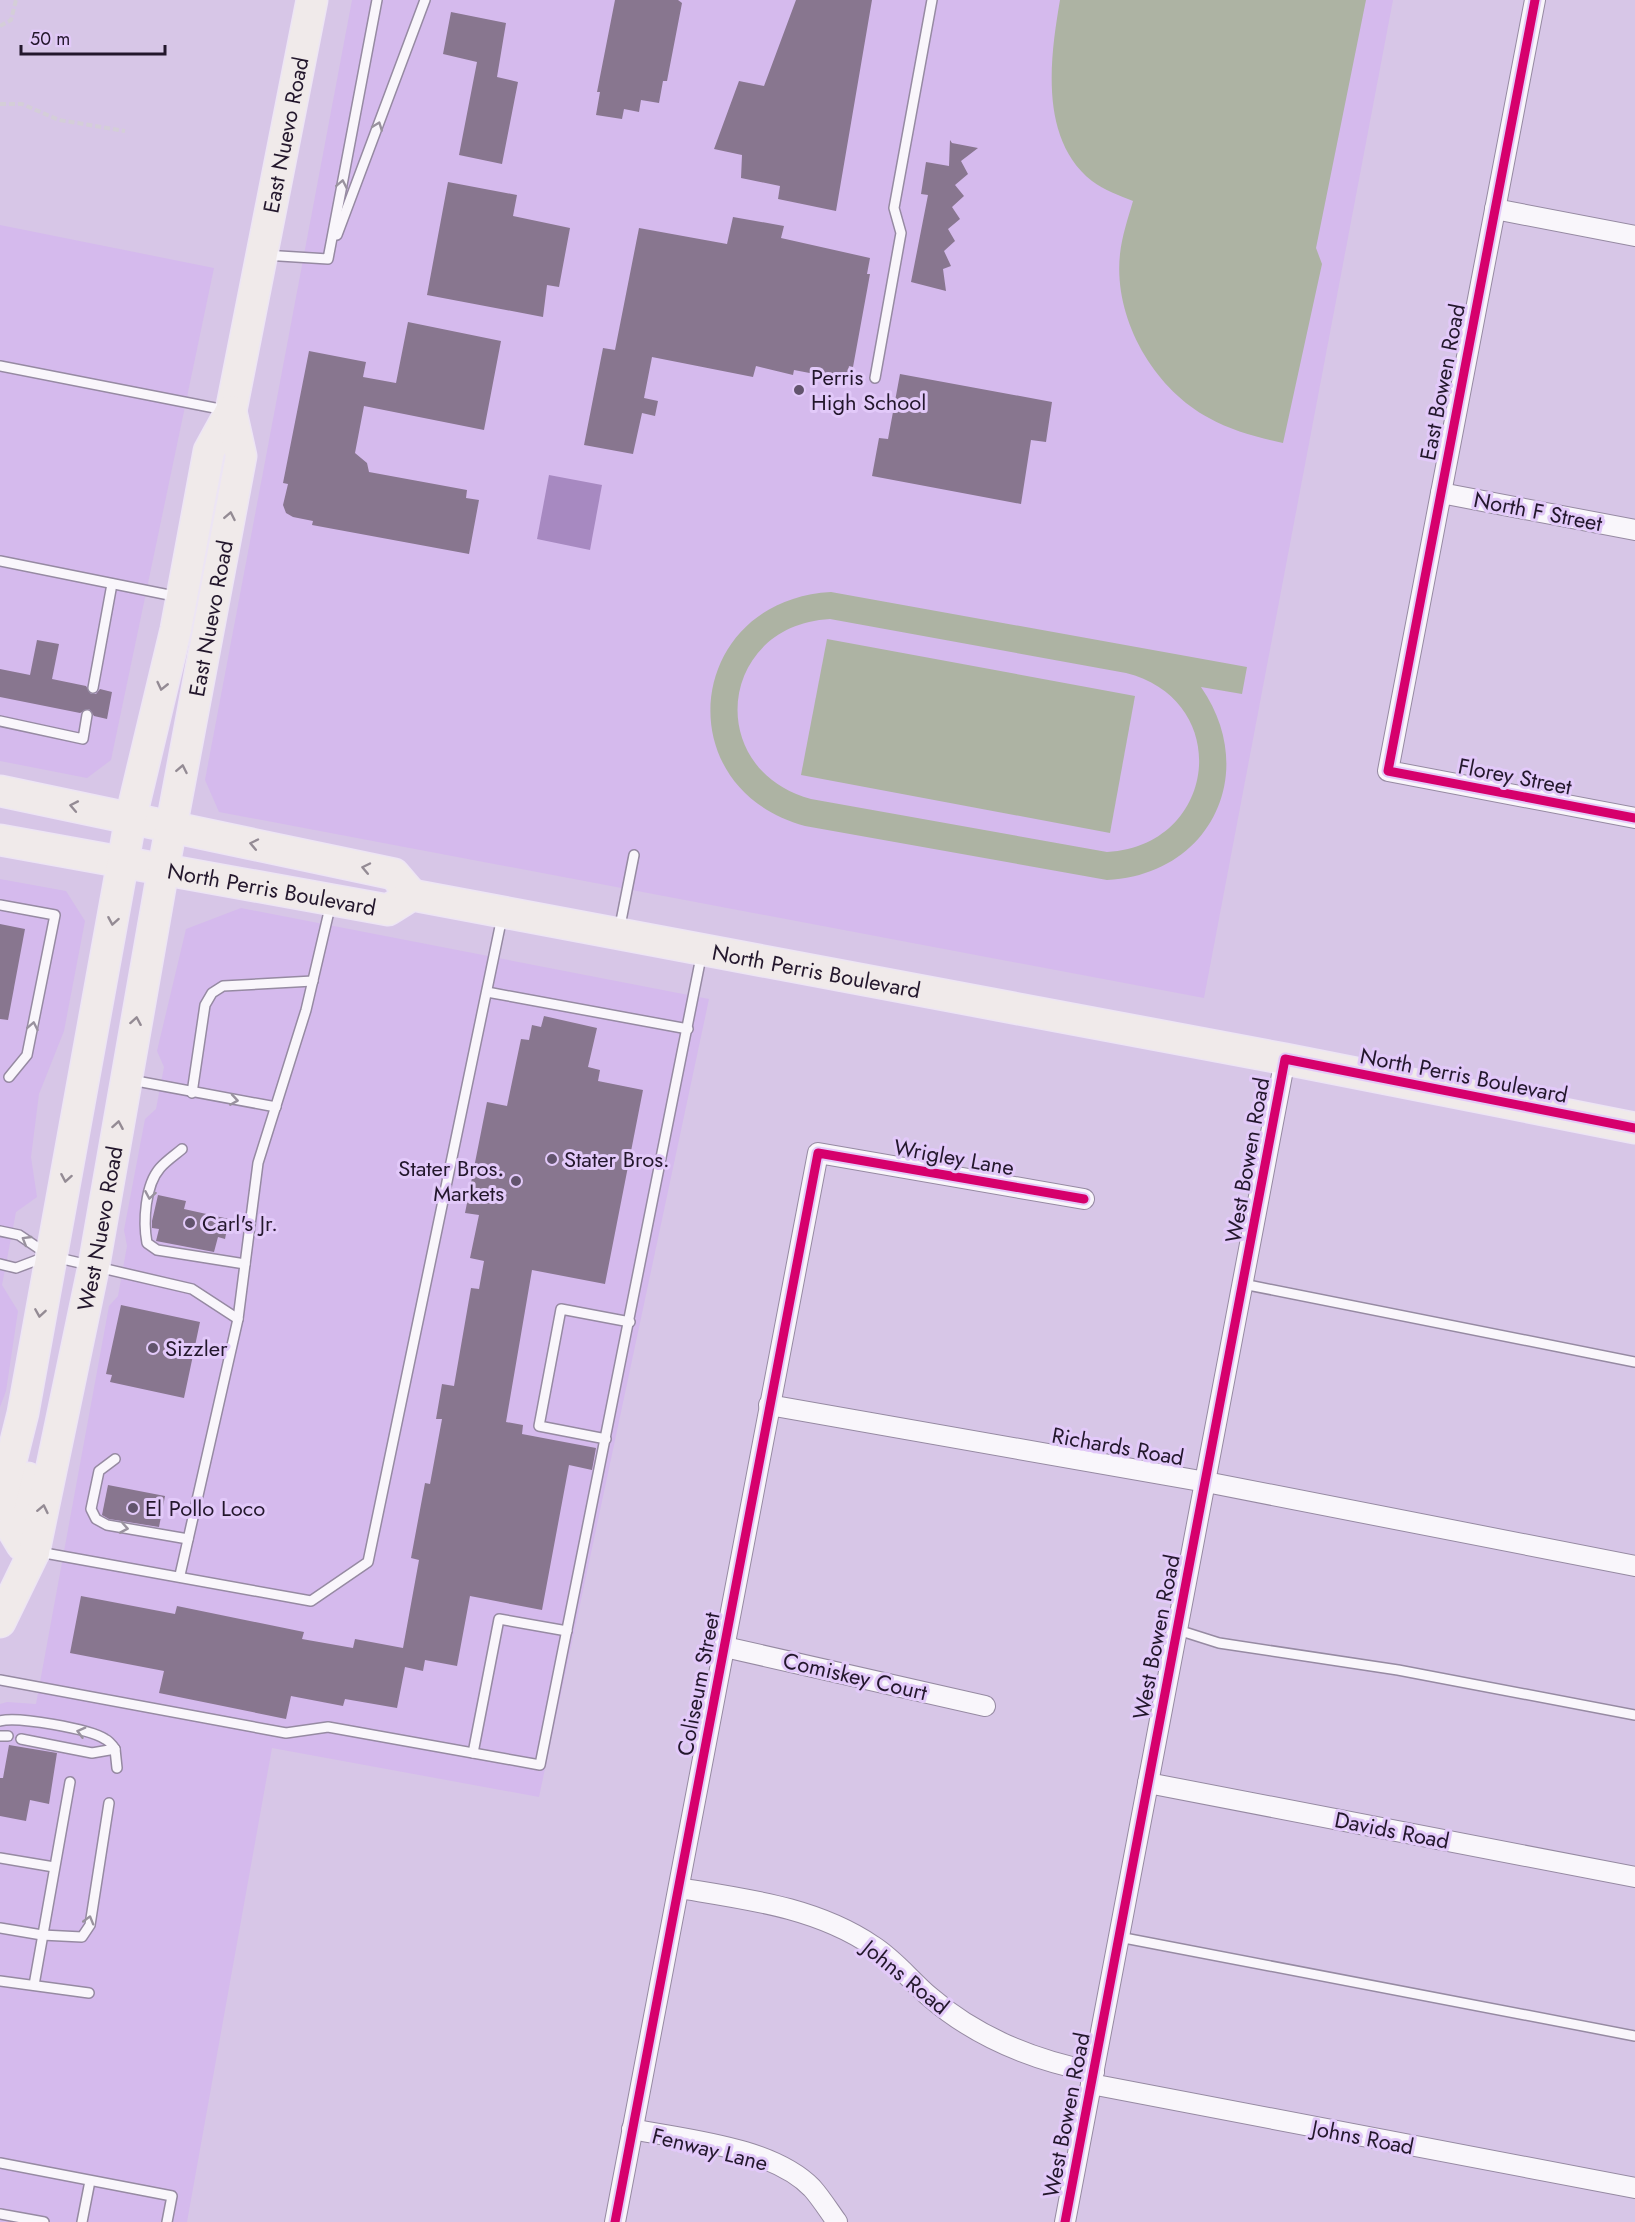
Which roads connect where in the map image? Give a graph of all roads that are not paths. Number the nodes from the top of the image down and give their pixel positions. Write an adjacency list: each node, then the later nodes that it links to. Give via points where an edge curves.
1 (312, 0): 8 (main road, East Nuevo Road)
2 (377, 0): 9 (lane, one-way to 2)
3 (425, 0): 9 (lane, one-way to 3)
4 (932, 0): 11 (lane, via 894,208 901,233)
5 (1535, 0): 6 (street, East Bowen Road)
6 (1495, 209): 7 (street); 13 (street, East Bowen Road)
7 (1635, 236)
8 (262, 255): 9 (lane); 12 (main road, East Nuevo Road)
9 (328, 259)
10 (0, 366): 12 (lane)
11 (875, 378)
12 (231, 411): 17 (main road, East Nuevo Road, via 209,451); 25 (main road, East Nuevo Road, one-way to 12, via 241,456)
13 (1441, 492): 14 (street, North F Street); 21 (street, East Bowen Road)
14 (1635, 530)
15 (0, 561): 16 (lane)
16 (112, 584): 17 (lane); 18 (lane)
17 (182, 597): 23 (main road, East Nuevo Road, one-way to 23)
18 (93, 688)
19 (87, 715): 20 (lane, via 83,739)
20 (0, 721)
21 (1388, 771): 24 (street, Florey Street)
22 (0, 791): 23 (main road, North Perris Boulevard, one-way to 22)
23 (131, 818): 25 (main road, North Perris Boulevard); 28 (main road, East Nuevo Road)
24 (1635, 818)
25 (171, 827): 29 (main road, West Nuevo Road); 30 (main road, North Perris Boulevard, one-way to 25, via 394,874)
26 (0, 840): 28 (main road, North Perris Boulevard)
27 (634, 855): 34 (lane)
28 (123, 864): 29 (main road, North Perris Boulevard); 49 (main road, West Nuevo Road, one-way to 49)
29 (163, 871): 31 (main road, North Perris Boulevard); 41 (main road, West Nuevo Road, one-way to 29)
30 (412, 895): 31 (main road, North Perris Boulevard, via 388,910); 33 (main road, North Perris Boulevard)
31 (332, 900): 36 (lane)
32 (0, 905): 40 (lane, one-way to 32, via 27,1056 55,915)
33 (503, 912): 34 (main road, North Perris Boulevard); 37 (lane)
34 (618, 933): 35 (main road, North Perris Boulevard)
35 (702, 949): 38 (lane); 39 (main road, North Perris Boulevard)
36 (313, 981): 42 (lane, via 223,986 212,993 205,1005); 43 (lane)
37 (487, 992): 38 (lane); 66 (lane, via 368,1562 311,1600)
38 (688, 1029): 55 (lane)
39 (1285, 1059): 44 (main road, North Perris Boulevard); 53 (street, West Bowen Road)
40 (9, 1077)
41 (126, 1079): 42 (lane); 52 (main road, West Nuevo Road, one-way to 41)
42 (192, 1093): 43 (lane, one-way to 43)
43 (276, 1107): 51 (lane, via 258,1163)
44 (1635, 1128)
45 (182, 1149): 51 (lane, one-way to 51, via 158,1170 151,1185 144,1228 147,1243 157,1250)
46 (818, 1153): 47 (street, Wrigley Lane); 57 (street, Coliseum Street)
47 (1084, 1199)
48 (0, 1232): 49 (lane, one-way to 48, via 19,1235)
49 (50, 1256): 50 (lane, via 16,1268); 52 (lane); 58 (main road, West Nuevo Road, one-way to 58)
50 (0, 1264)
51 (245, 1264): 54 (lane)
52 (93, 1265): 54 (lane, via 192,1289); 64 (main road, West Nuevo Road, one-way to 52)
53 (1244, 1284): 56 (lane); 61 (street, West Bowen Road)
54 (238, 1319): 63 (lane)
55 (630, 1322): 59 (lane); 59 (lane, via 561,1309 539,1426)
56 (1635, 1362)
57 (769, 1405): 61 (street, Richards Road); 70 (street, Coliseum Street)
58 (23, 1413): 62 (main road, West Nuevo Road); 64 (main road, via 34,1433 32,1464 13,1530 22,1545)
59 (606, 1439): 69 (lane)
60 (116, 1459): 63 (lane, one-way to 63, via 99,1471 91,1509 96,1519 106,1525)
61 (1206, 1482): 65 (street, Richards Road); 68 (street, West Bowen Road)
62 (0, 1505)
63 (188, 1539): 66 (lane)
64 (34, 1551): 66 (lane); 67 (main road, West Nuevo Road)
65 (1635, 1566)
66 (180, 1575)
67 (0, 1622)
68 (1178, 1630): 73 (lane, via 1219,1643 1398,1670); 80 (street, West Bowen Road)
69 (567, 1631): 77 (lane, via 540,1765); 77 (lane, via 499,1619)
70 (725, 1647): 72 (street, Comiskey Court); 85 (street, Coliseum Street)
71 (0, 1680): 77 (lane, via 286,1733 328,1727)
72 (986, 1706)
73 (1635, 1714)
74 (0, 1721): 76 (lane, one-way to 74, via 105,1738 51,1725)
75 (21, 1739): 76 (lane, via 92,1753)
76 (116, 1749): 78 (lane)
77 (473, 1753)
78 (117, 1768)
79 (70, 1782): 83 (lane)
80 (1148, 1783): 84 (street, Davids Road); 88 (street, West Bowen Road)
81 (110, 1803): 87 (lane, one-way to 81, via 82,1937 90,1925)
82 (0, 1858): 83 (lane)
83 (54, 1867): 87 (lane)
84 (1635, 1877)
85 (679, 1888): 93 (street, Johns Road, via 760,1902 832,1923 873,1945 963,2023 1023,2052); 94 (street, Coliseum Street)
86 (0, 1929): 87 (lane)
87 (42, 1935): 90 (lane)
88 (1119, 1937): 92 (lane); 93 (street, West Bowen Road)
89 (0, 1981): 90 (lane)
90 (34, 1985): 91 (lane)
91 (89, 1993)
92 (1635, 2036)
93 (1092, 2078): 97 (street, Johns Road); 105 (street, West Bowen Road)
94 (632, 2129): 103 (street, Coliseum Street); 104 (street, Fenway Lane, via 741,2152 774,2164 812,2188)
95 (0, 2163): 96 (lane)
96 (90, 2181): 101 (lane); 102 (lane, via 172,2196)
97 (1635, 2188)
98 (0, 2214): 99 (lane)
99 (23, 2220): 100 (lane)
100 (44, 2222)
101 (82, 2222)
102 (167, 2222)
103 (615, 2222)
104 (837, 2222)
105 (1065, 2222)

